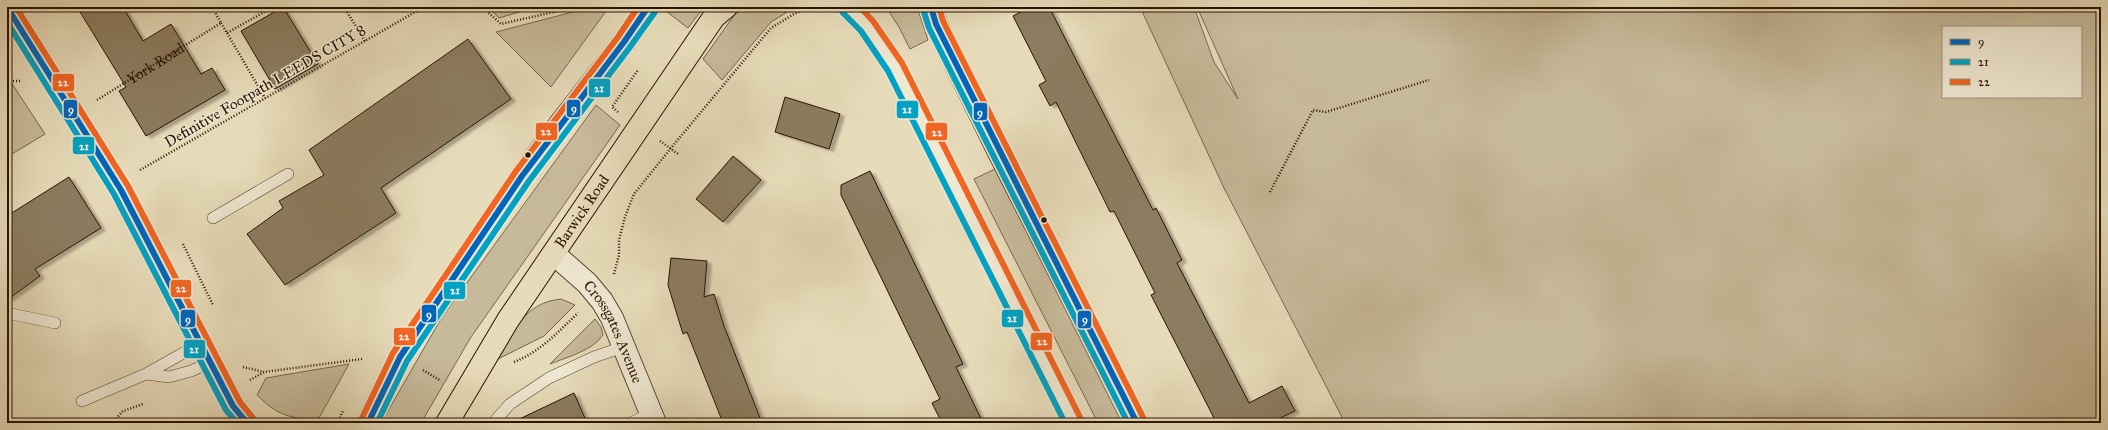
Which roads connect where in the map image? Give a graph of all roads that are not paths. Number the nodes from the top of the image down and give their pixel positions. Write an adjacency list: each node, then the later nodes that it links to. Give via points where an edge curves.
1 (7, 7): 11 (main road, via 117,184)
2 (648, 7): 18 (highway, via 522,176 400,357)
3 (726, 7): 8 (highway, Barwick Road, via 714,17 638,126)
4 (849, 7): 22 (main road, via 867,26 895,68)
5 (931, 7): 23 (main road, via 936,24 999,152)
6 (288, 174): 7 (lane)
7 (213, 218)
8 (554, 254): 12 (main road, Crossgates Avenue, via 596,293 612,318); 19 (highway, Barwick Road, via 508,320)
9 (7, 313): 10 (lane)
10 (55, 323)
11 (201, 343): 13 (main road); 14 (lane)
12 (623, 347): 16 (main road, Crossgates Avenue); 20 (lane, via 549,378 510,404)
13 (211, 362): 14 (lane, via 169,377); 17 (main road, via 233,406)
14 (146, 374): 15 (lane)
15 (82, 401)
16 (653, 418): 21 (lane)
17 (246, 423)
18 (368, 423)
19 (447, 423)
20 (494, 423)
21 (631, 423)
22 (1074, 423)
23 (1137, 423)

